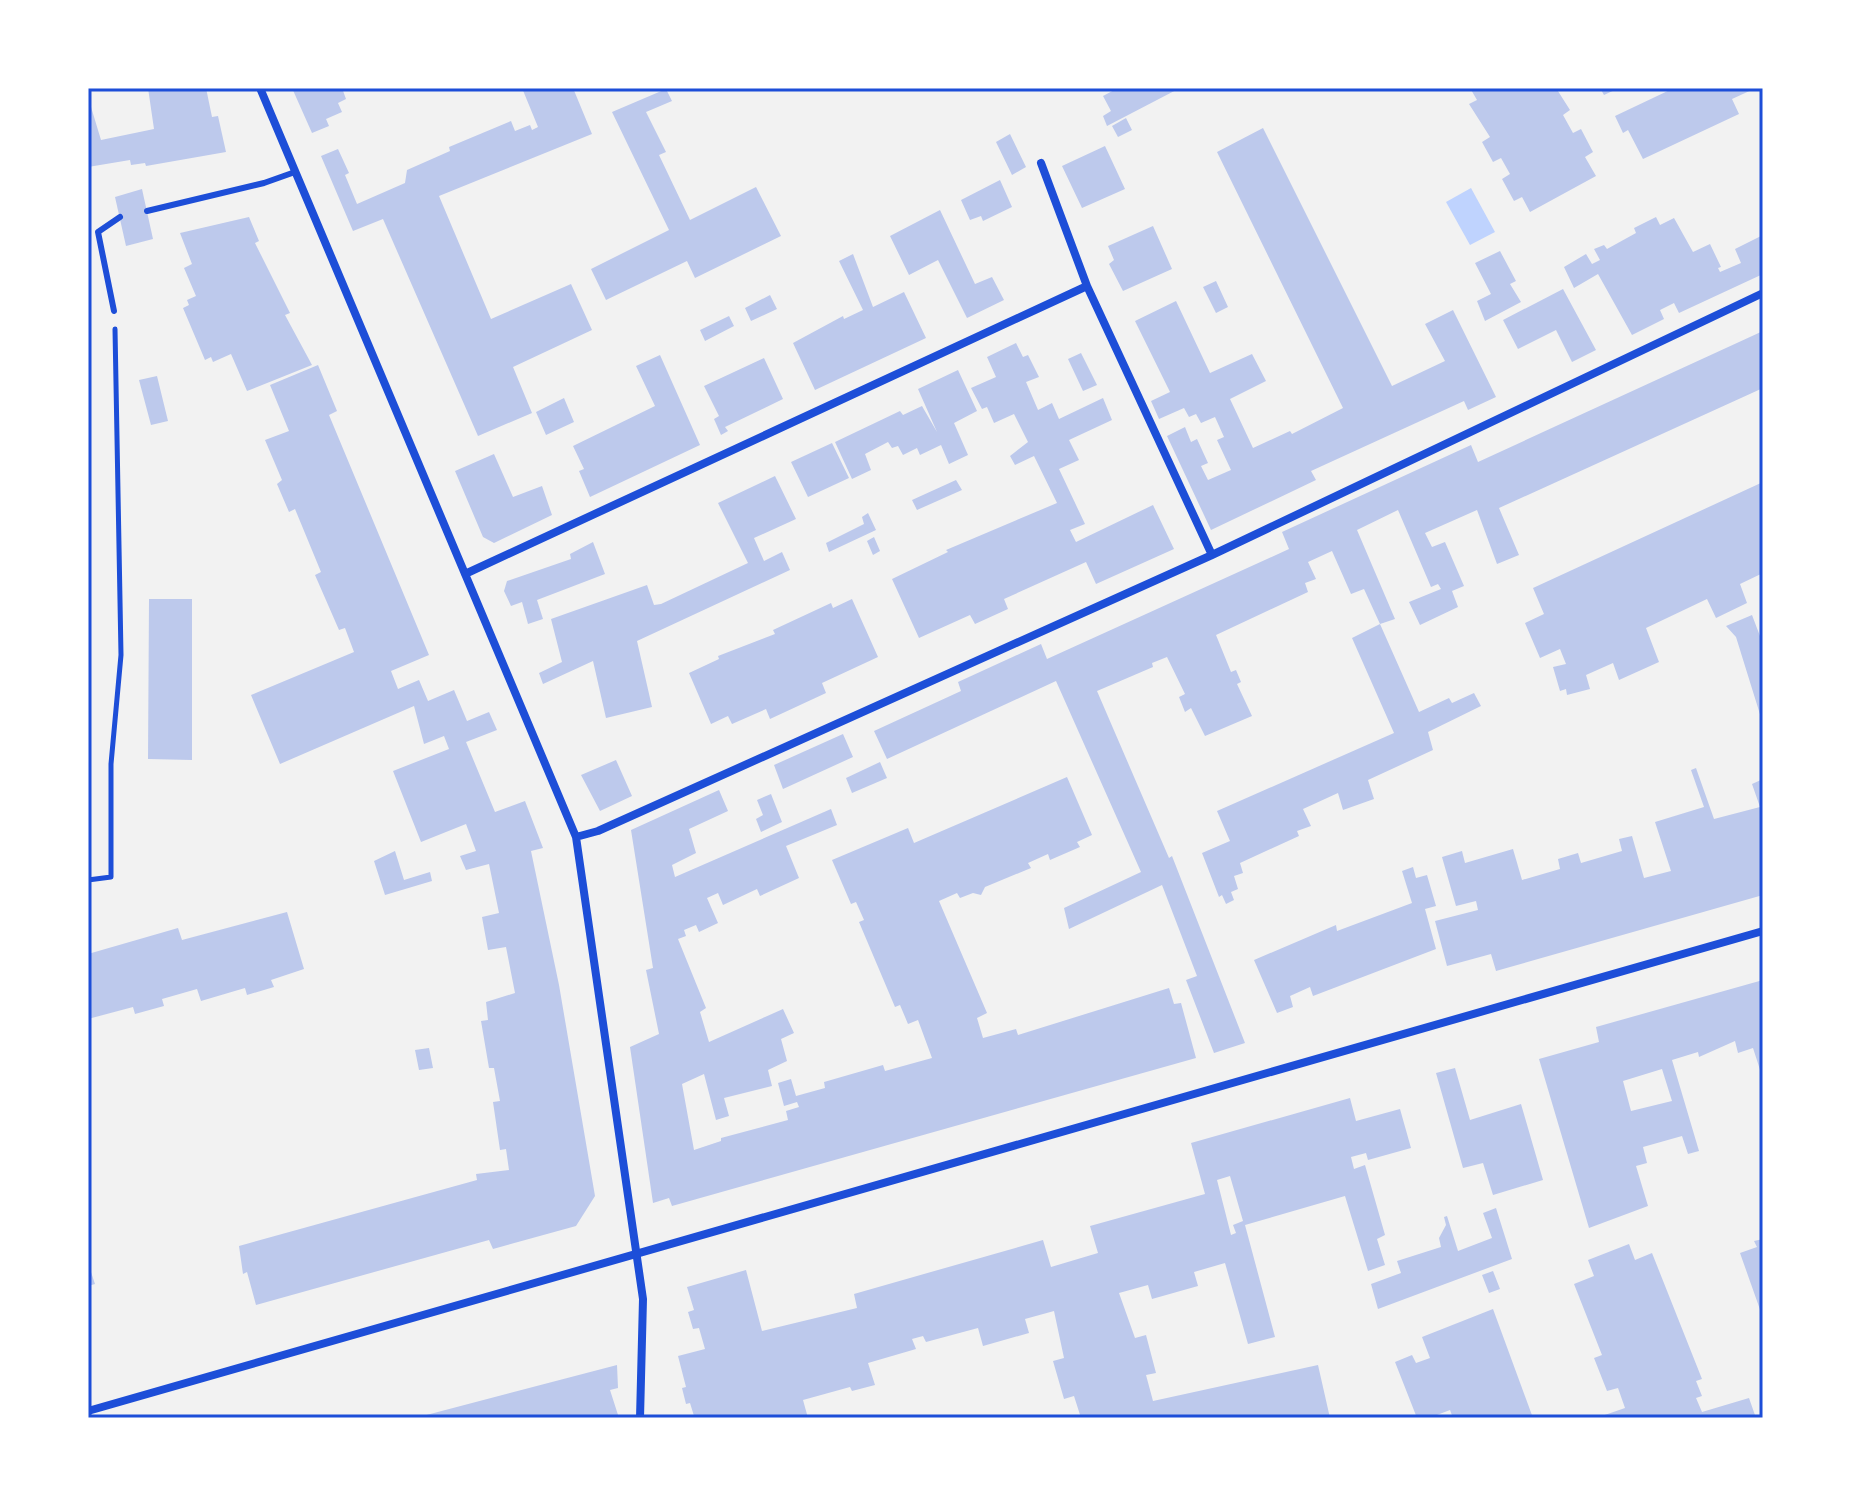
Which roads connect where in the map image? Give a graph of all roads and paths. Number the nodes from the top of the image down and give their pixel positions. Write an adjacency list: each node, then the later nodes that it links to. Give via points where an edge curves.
1 (260, 88): 3 (street)
2 (1041, 163): 6 (street)
3 (295, 172): 4 (lane); 10 (street)
4 (147, 211)
5 (120, 217): 8 (lane, via 98,232)
6 (1087, 286): 9 (street); 10 (street)
7 (1763, 293): 9 (street)
8 (114, 311): 12 (path, via 121,655 111,764 111,877)
9 (1212, 555): 11 (street)
10 (465, 574): 11 (street)
11 (576, 837): 14 (street)
12 (88, 880)
13 (1763, 931): 14 (street)
14 (634, 1255): 15 (street); 16 (street, via 644,1321)
15 (88, 1411)
16 (640, 1418)

